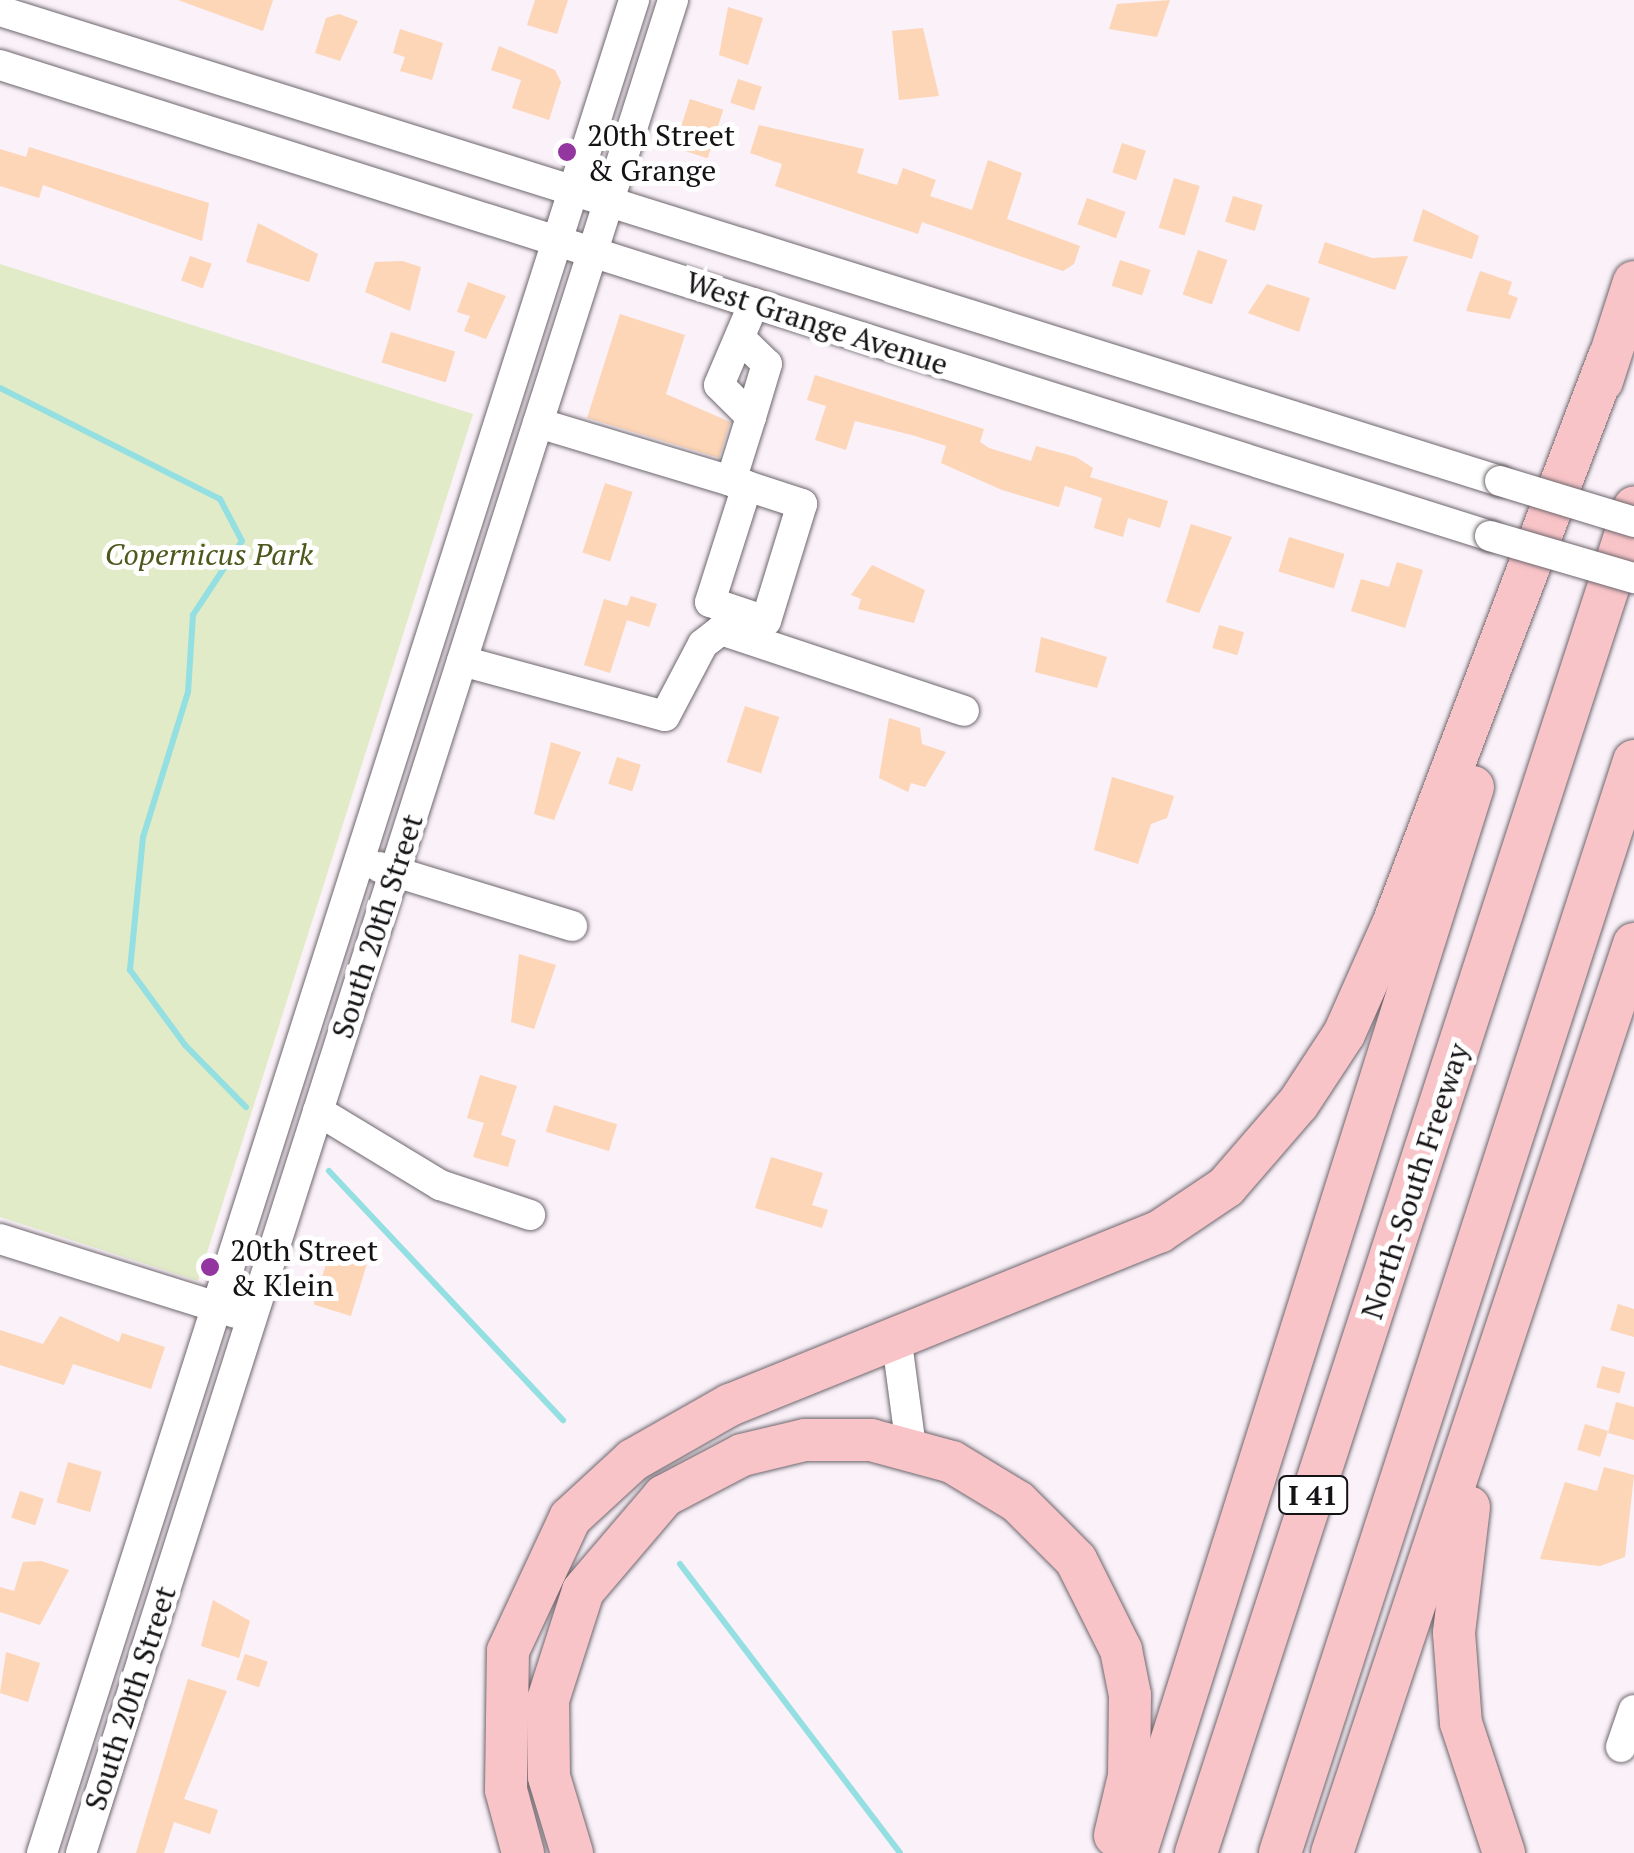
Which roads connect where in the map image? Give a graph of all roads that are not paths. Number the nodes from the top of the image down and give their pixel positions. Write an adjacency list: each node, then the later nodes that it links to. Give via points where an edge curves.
1 (634, 0): 4 (street, South 20th Street)
2 (673, 0): 6 (street, South 20th Street)
3 (0, 11): 7 (street, West Grange Avenue)
4 (616, 58): 6 (street); 8 (street, South 20th Street)
5 (0, 65): 9 (street, West Grange Avenue)
6 (651, 69): 10 (street, South 20th Street)
7 (442, 150): 8 (street, West Grange Avenue); 9 (street)
8 (573, 191): 10 (street, West Grange Avenue); 11 (street, South 20th Street)
9 (424, 199): 11 (street, West Grange Avenue)
10 (608, 202): 12 (street, West Grange Avenue); 13 (street, South 20th Street)
11 (557, 242): 13 (street, West Grange Avenue); 18 (street, South 20th Street)
12 (756, 248): 15 (street); 17 (street, West Grange Avenue)
13 (592, 252): 15 (street, West Grange Avenue); 19 (street, South 20th Street)
14 (1634, 282): 16 (highway)
15 (746, 301): 19 (street, via 743,341 719,385 751,417 739,484); 20 (street, West Grange Avenue)
16 (1609, 357): 39 (highway, via 1392,924 1344,1034 1298,1104 1226,1187 1158,1232); 48 (highway)
17 (1312, 422): 20 (street); 22 (street, West Grange Avenue, bridge)
18 (497, 429): 19 (street); 28 (street, South 20th Street)
19 (535, 431): 24 (street, South 20th Street)
20 (1293, 474): 23 (street, West Grange Avenue, bridge)
21 (1634, 508): 49 (highway, North-South Freeway / I 41)
22 (1634, 522)
23 (1634, 578)
24 (462, 661): 25 (street, via 665,716 703,644 721,630); 29 (street, South 20th Street)
25 (964, 710)
26 (1634, 761): 30 (highway)
27 (1634, 788): 30 (highway, I 41)
28 (359, 861): 29 (street); 37 (street, South 20th Street)
29 (406, 875): 31 (street); 33 (street, South 20th Street)
30 (1588, 920): 50 (highway, I 41)
31 (572, 926)
32 (1634, 944): 34 (highway)
33 (318, 1111): 35 (street, via 440,1185); 38 (street, South 20th Street)
34 (1578, 1118): 51 (highway); 52 (highway, via 1460,1552 1461,1723)
35 (530, 1215)
36 (0, 1239): 37 (street)
37 (216, 1307): 38 (street); 43 (street, South 20th Street)
38 (252, 1318): 44 (street, South 20th Street)
39 (896, 1335): 40 (street); 45 (highway, via 730,1404 633,1460 570,1518 508,1651 506,1790)
40 (911, 1447): 46 (highway, via 805,1440 742,1455 664,1496 616,1543 566,1626 548,1700 549,1777); 47 (highway, via 1018,1502 1076,1560 1100,1600 1121,1650 1132,1722)
41 (1634, 1710): 42 (street)
42 (1622, 1748)
43 (42, 1853)
44 (81, 1853)
45 (523, 1853)
46 (572, 1853)
47 (1110, 1853)
48 (1136, 1853)
49 (1196, 1853)
50 (1280, 1853)
51 (1332, 1853)
52 (1504, 1853)

